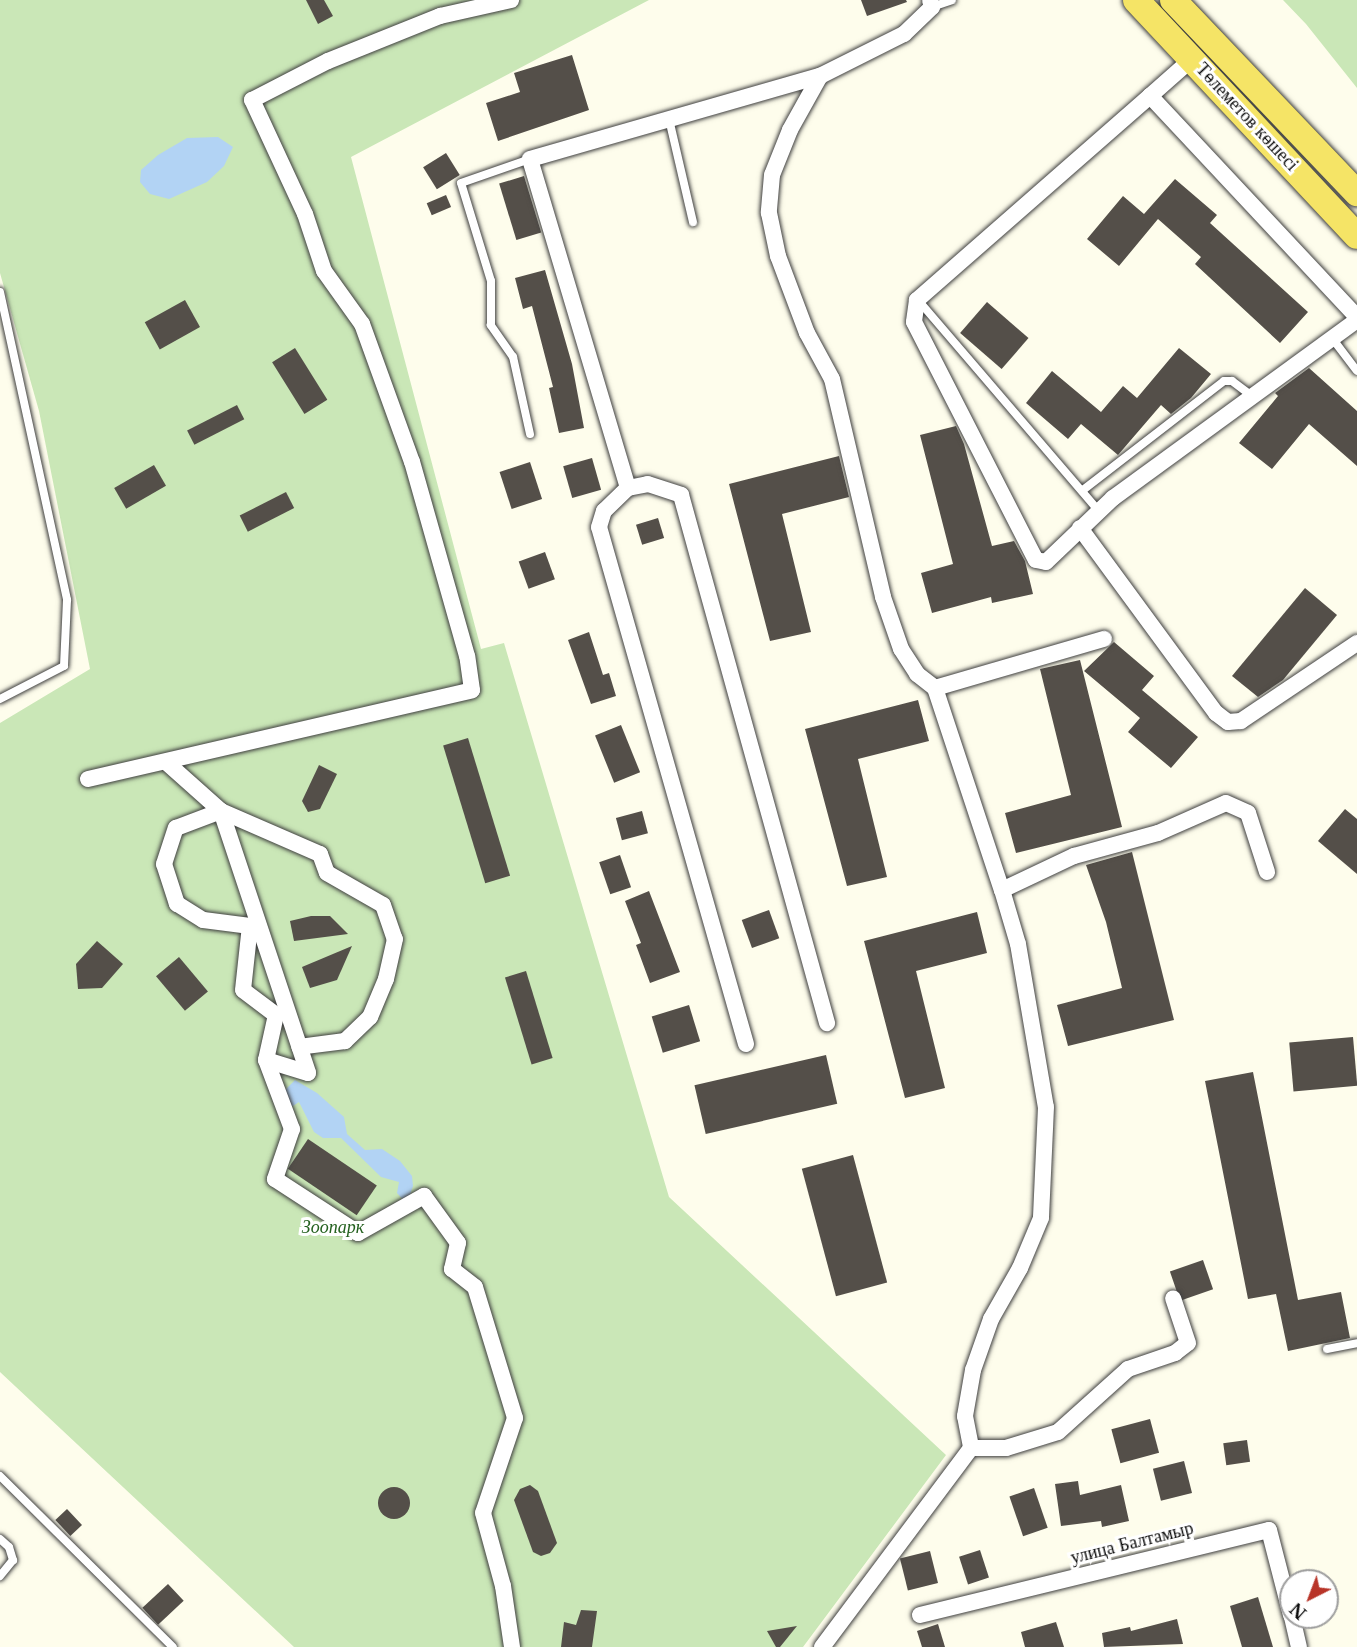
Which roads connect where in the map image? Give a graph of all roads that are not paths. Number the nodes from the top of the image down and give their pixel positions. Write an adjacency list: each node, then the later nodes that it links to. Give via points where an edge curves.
1 (511, 0): 29 (street, via 440,16 328,61 252,100 296,192 324,271 362,324 412,462 467,656 472,690)
2 (952, 0): 5 (lane)
3 (1136, 0): 6 (main road, Төлеметов көшесі)
4 (1173, 0): 11 (main road, Төлеметов көшесі)
5 (931, 4): 7 (street, via 904,34)
6 (1193, 58): 8 (street); 13 (main road, Төлеметов көшесі)
7 (820, 76): 9 (street); 27 (street, via 790,130 772,174 769,213 778,256 803,322 832,379 894,628 917,674)
8 (1150, 96): 15 (street); 16 (street)
9 (669, 119): 10 (street); 12 (lane)
10 (530, 159): 20 (lane, via 461,183 491,281 491,325 513,357); 21 (street)
11 (1357, 193)
12 (693, 222)
13 (1357, 236)
14 (0, 292): 28 (lane, via 67,600 64,666)
15 (917, 300): 22 (lane); 24 (street, via 914,322 1036,560 1047,562)
16 (1357, 319): 17 (street)
17 (1332, 338): 18 (lane); 19 (street)
18 (1357, 371)
19 (1252, 396): 22 (lane, via 1232,381 1224,381); 23 (street)
20 (530, 434)
21 (628, 488): 34 (street, via 648,484 681,495); 35 (street, via 604,511 599,526)
22 (1083, 490): 23 (lane)
23 (1100, 511): 24 (street)
24 (1080, 528): 26 (street, via 1216,713 1228,722 1240,721)
25 (1104, 639): 27 (street)
26 (1357, 643)
27 (935, 688): 33 (street)
28 (0, 699)
29 (166, 762): 30 (street); 31 (street)
30 (88, 779)
31 (221, 810): 36 (street); 36 (street, via 320,854 327,873 383,905 395,939 386,979 370,1017 345,1041); 37 (street, via 176,828 164,864 177,904 203,920 250,926 243,990 276,1015)
32 (1267, 872): 33 (street, via 1248,813 1226,804 1158,833 1074,856)
33 (1002, 890): 41 (street, via 1018,944 1046,1107 1041,1218 1020,1268 991,1319 973,1370 965,1416)
34 (827, 1023)
35 (746, 1044)
36 (299, 1047): 37 (street, via 308,1073)
37 (266, 1060): 49 (street, via 291,1129 275,1179 358,1233 424,1196 458,1243 452,1269 475,1287 515,1418 483,1513 503,1586)
38 (1173, 1299): 41 (street, via 1188,1343 1175,1353 1128,1369 1058,1432 1006,1448)
39 (1357, 1343): 40 (lane)
40 (1327, 1349)
41 (971, 1448): 50 (street)
42 (0, 1476): 48 (lane)
43 (0, 1539): 45 (lane, via 9,1547 13,1560)
44 (1279, 1569): 46 (street, улица Балтамыр, via 1269,1530)
45 (0, 1576)
46 (920, 1615)
47 (1294, 1629): 51 (street, улица Балтамыр)
48 (173, 1647)
49 (512, 1647)
50 (822, 1647)
51 (1299, 1647)

